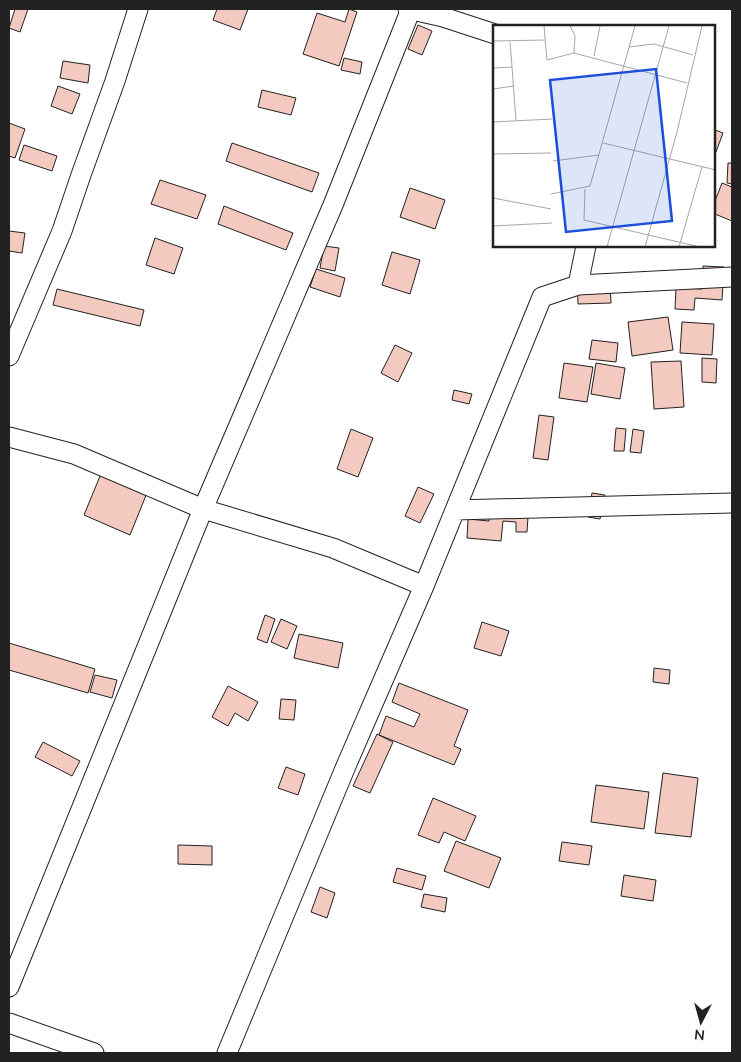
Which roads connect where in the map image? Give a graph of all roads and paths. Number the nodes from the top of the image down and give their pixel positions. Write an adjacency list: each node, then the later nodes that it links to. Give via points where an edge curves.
1 (138, 9): 7 (street, via 62,232)
2 (410, 9): 3 (street); 10 (street, via 333,204)
3 (493, 33)
4 (586, 248): 6 (street)
5 (732, 277): 6 (street)
6 (578, 285): 11 (street, via 542,297)
7 (9, 356)
8 (9, 437): 10 (street, via 74,454)
9 (732, 503): 11 (street)
10 (203, 509): 12 (street, via 333,548); 13 (street)
11 (455, 510): 12 (street)
12 (424, 586): 16 (street)
13 (9, 988)
14 (9, 1023): 15 (street)
15 (94, 1053)
16 (227, 1053)

